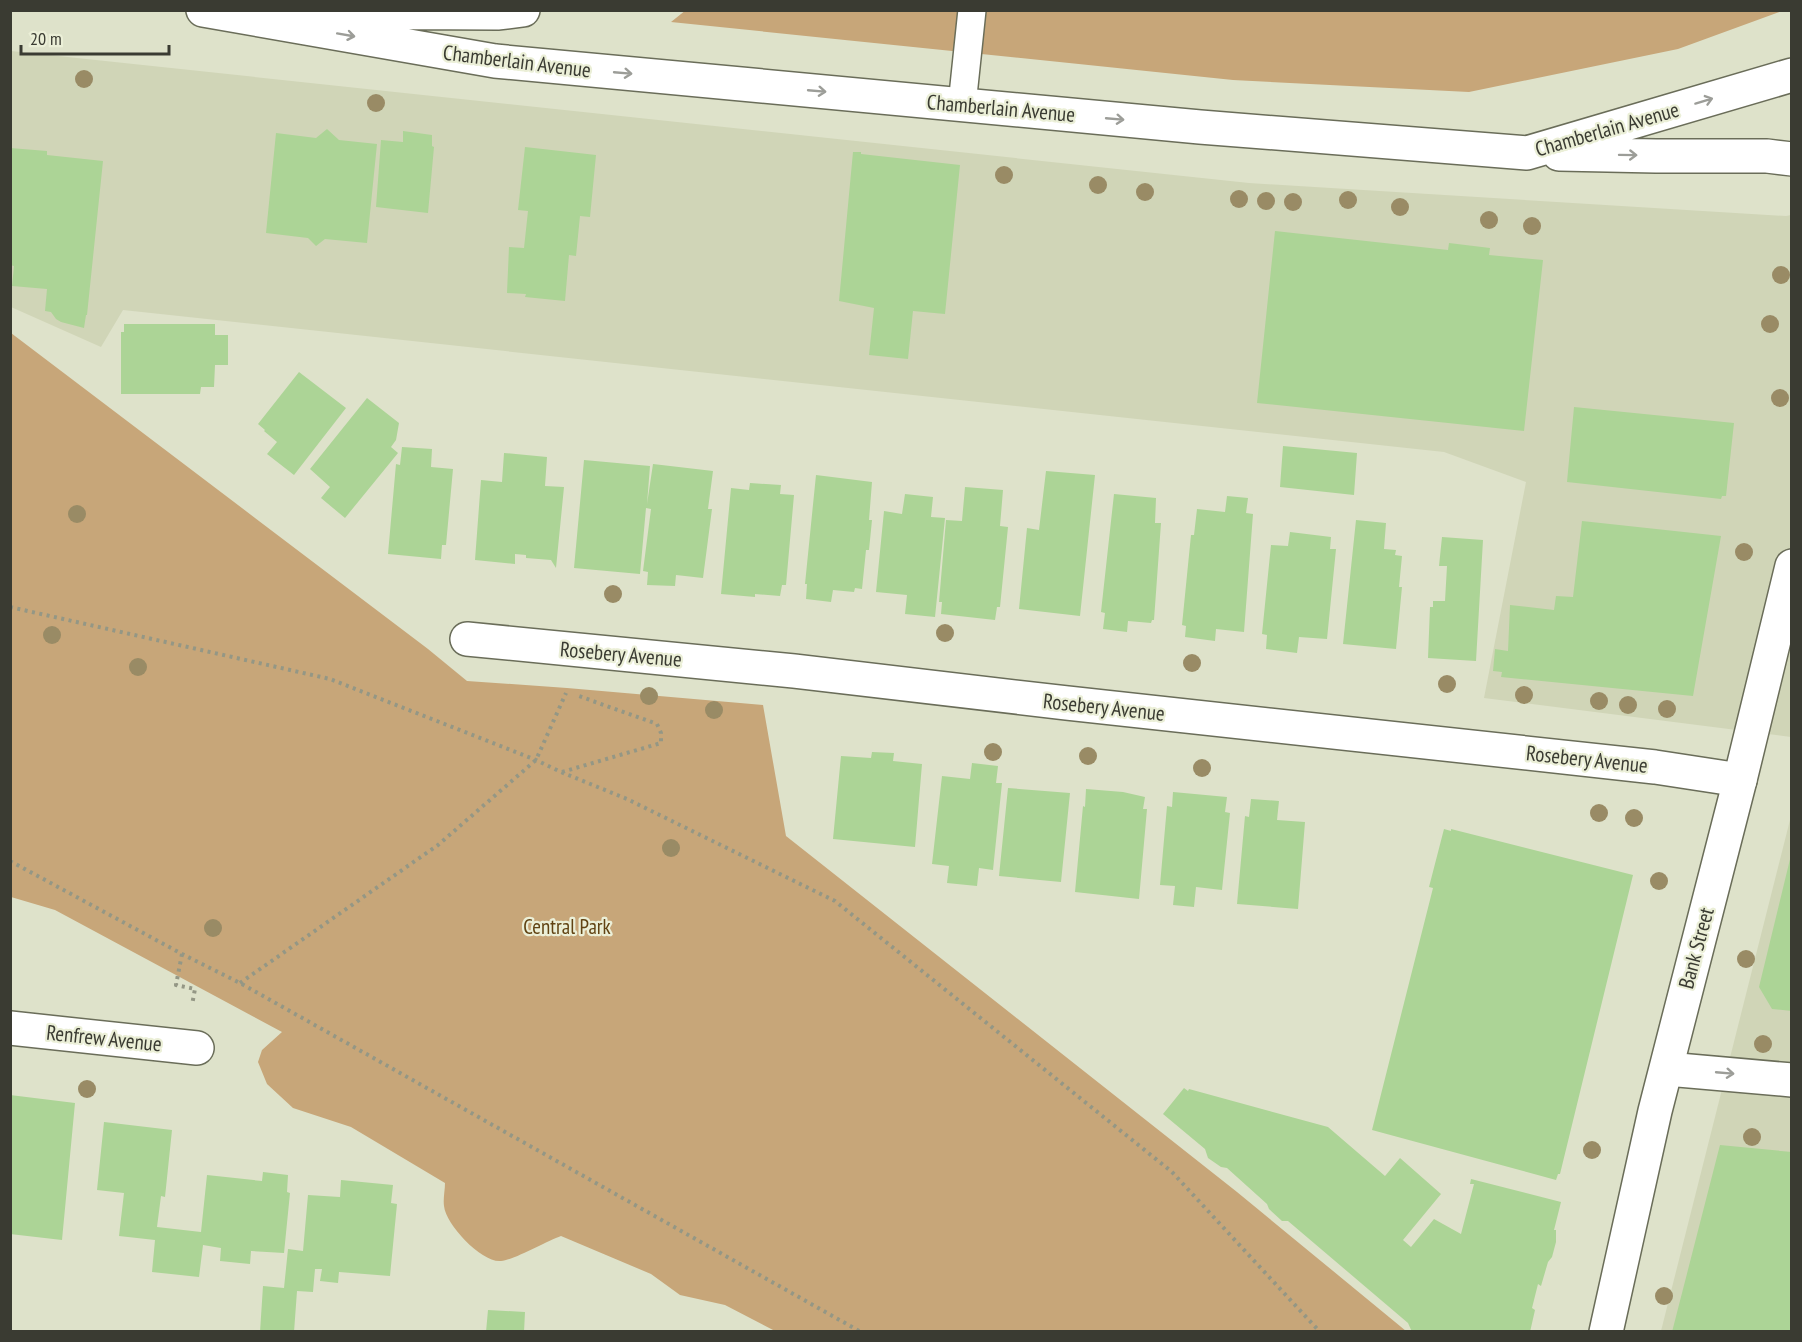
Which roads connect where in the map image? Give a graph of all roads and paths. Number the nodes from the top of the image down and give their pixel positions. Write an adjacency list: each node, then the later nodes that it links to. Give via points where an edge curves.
1 (523, 10): 3 (main road)
2 (972, 10): 5 (lane)
3 (205, 11): 5 (main road, Chamberlain Avenue, one-way to 5, via 495,62)
4 (1791, 75): 6 (main road, Chamberlain Avenue, one-way to 4)
5 (962, 105): 6 (main road, Chamberlain Avenue, one-way to 6)
6 (1527, 153): 7 (main road, one-way to 7)
7 (1791, 159)
8 (1791, 566): 13 (main road, Bank Street)
9 (10, 607): 11 (path, via 330,679)
10 (467, 639): 13 (main road, Rosebery Avenue, via 794,671 1655,767)
11 (536, 760): 12 (path); 12 (path, via 567,692 657,724 661,733 661,743); 16 (path, via 438,845)
12 (561, 772): 23 (path, via 627,799 835,902 1172,1172)
13 (1740, 780): 20 (main road, Bank Street)
14 (10, 861): 15 (path)
15 (182, 954): 16 (path); 17 (path, via 176,985 195,989)
16 (240, 983): 22 (path)
17 (190, 1014)
18 (10, 1028): 19 (main road, Renfrew Avenue)
19 (197, 1048)
20 (1667, 1069): 21 (main road, one-way to 21); 24 (main road, Bank Street)
21 (1791, 1080)
22 (861, 1332)
23 (1320, 1332)
24 (1606, 1332)

